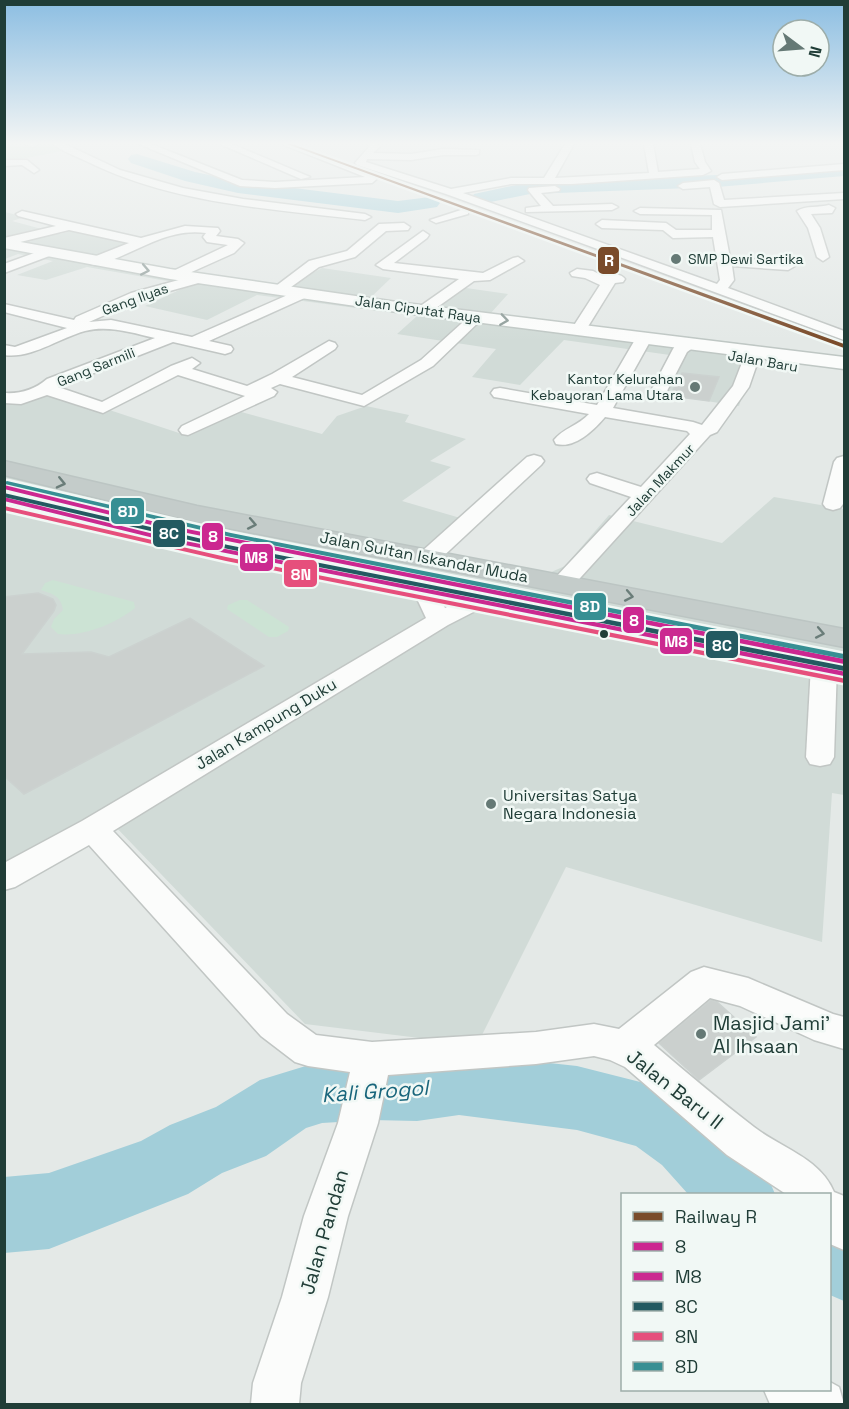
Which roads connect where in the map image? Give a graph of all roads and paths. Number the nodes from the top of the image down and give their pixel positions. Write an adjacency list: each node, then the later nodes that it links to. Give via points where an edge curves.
1 (309, 210): 12 (street)
2 (460, 210): 13 (street, via 469,213)
3 (499, 210): 10 (street)
4 (535, 210): 10 (street)
5 (584, 210): 14 (street)
6 (663, 210): 9 (street)
7 (718, 210): 17 (street)
8 (830, 210): 23 (street, via 803,212)
9 (624, 211)
10 (508, 213): 34 (street)
11 (22, 214): 15 (street)
12 (365, 217)
13 (436, 220)
14 (602, 224): 17 (street, via 666,227 673,234); 20 (street)
15 (69, 226): 19 (street); 21 (street)
16 (404, 227): 33 (street, via 383,227 351,254 315,263)
17 (718, 233): 26 (street)
18 (423, 236): 31 (street, via 383,265)
19 (143, 242): 24 (street); 30 (street, via 195,228 214,231 211,240 238,243)
20 (627, 242)
21 (4, 243): 22 (main road, Jalan Ciputat Raya)
22 (48, 252): 24 (main road, Jalan Ciputat Raya); 28 (street)
23 (822, 257)
24 (96, 261): 30 (main road, Jalan Ciputat Raya, one-way to 30)
25 (518, 261): 31 (street, via 485,277)
26 (724, 262): 27 (street); 34 (street, via 727,280)
27 (788, 266)
28 (4, 269)
29 (577, 273): 40 (street, via 613,281)
30 (176, 275): 32 (main road, Jalan Ciputat Raya)
31 (471, 277): 37 (street)
32 (198, 278): 33 (main road, Jalan Ciputat Raya); 39 (street, Gang Ilyas, via 144,293)
33 (279, 289): 35 (main road, Jalan Ciputat Raya)
34 (720, 289): 41 (street)
35 (304, 293): 37 (main road, Jalan Ciputat Raya); 44 (street)
36 (4, 308): 39 (street)
37 (424, 310): 38 (main road, Jalan Ciputat Raya)
38 (477, 317): 40 (main road, Jalan Ciputat Raya, one-way to 40); 51 (street, via 427,363 364,401)
39 (79, 325): 42 (street, Gang Sarmili, via 111,324); 47 (street)
40 (579, 330): 43 (main road, Jalan Ciputat Raya)
41 (844, 336)
42 (170, 338): 44 (street, Gang Sarmili); 52 (street, Gang Sarmili)
43 (644, 338): 46 (main road, Jalan Ciputat Raya); 56 (street)
44 (192, 343): 50 (street, Gang Sarmili, via 225,349)
45 (329, 346): 51 (street)
46 (685, 346): 48 (main road, Jalan Baru); 49 (main road, Jalan Ciputat Raya); 53 (street)
47 (8, 353)
48 (752, 358): 49 (main road, Jalan Baru); 58 (street, via 741,387 711,428)
49 (841, 367)
50 (177, 369): 51 (street, via 248,392); 52 (street, Gang Sarmili, via 103,408)
51 (283, 379): 57 (street, via 254,400)
52 (46, 389): 55 (street, via 21,399)
53 (660, 389)
54 (500, 393): 56 (street, Jalan Makmur)
55 (4, 398)
56 (603, 412): 58 (street, Jalan Makmur, via 693,427); 59 (street, via 586,428)
57 (188, 430)
58 (700, 432): 65 (street, Jalan Makmur)
59 (563, 440)
60 (534, 461): 67 (street)
61 (844, 462): 66 (street)
62 (4, 468): 67 (highway, Jalan Sultan Iskandar Muda, one-way to 67, via 168,508)
63 (597, 479): 65 (street)
64 (4, 495): 69 (highway, Jalan Sultan Iskandar Muda, via 156,532)
65 (646, 495): 68 (street, Jalan Makmur)
66 (833, 504)
67 (428, 558): 68 (highway, Jalan Sultan Iskandar Muda)
68 (563, 583): 72 (highway, Jalan Sultan Iskandar Muda, one-way to 72)
69 (423, 586): 70 (highway, Jalan Sultan Iskandar Muda); 71 (street)
70 (481, 598): 71 (street, Jalan Kampung Duku); 73 (highway, Jalan Sultan Iskandar Muda)
71 (439, 620): 75 (street, Jalan Kampung Duku)
72 (844, 638)
73 (834, 667): 74 (street)
74 (820, 757)
75 (93, 829): 76 (street, Jalan Kampung Duku); 79 (street, via 274,1025 308,1050)
76 (4, 878)
77 (844, 1033): 78 (street, via 748,993 704,982)
78 (624, 1048): 79 (street, Jalan Baru II, via 594,1040); 80 (street, Jalan Baru II, via 638,1055 741,1142 800,1179)
79 (370, 1067): 83 (street, Jalan Pandan, via 358,1123 277,1383)
80 (813, 1193)
81 (831, 1212): 82 (street)
82 (844, 1228)
83 (275, 1404)

